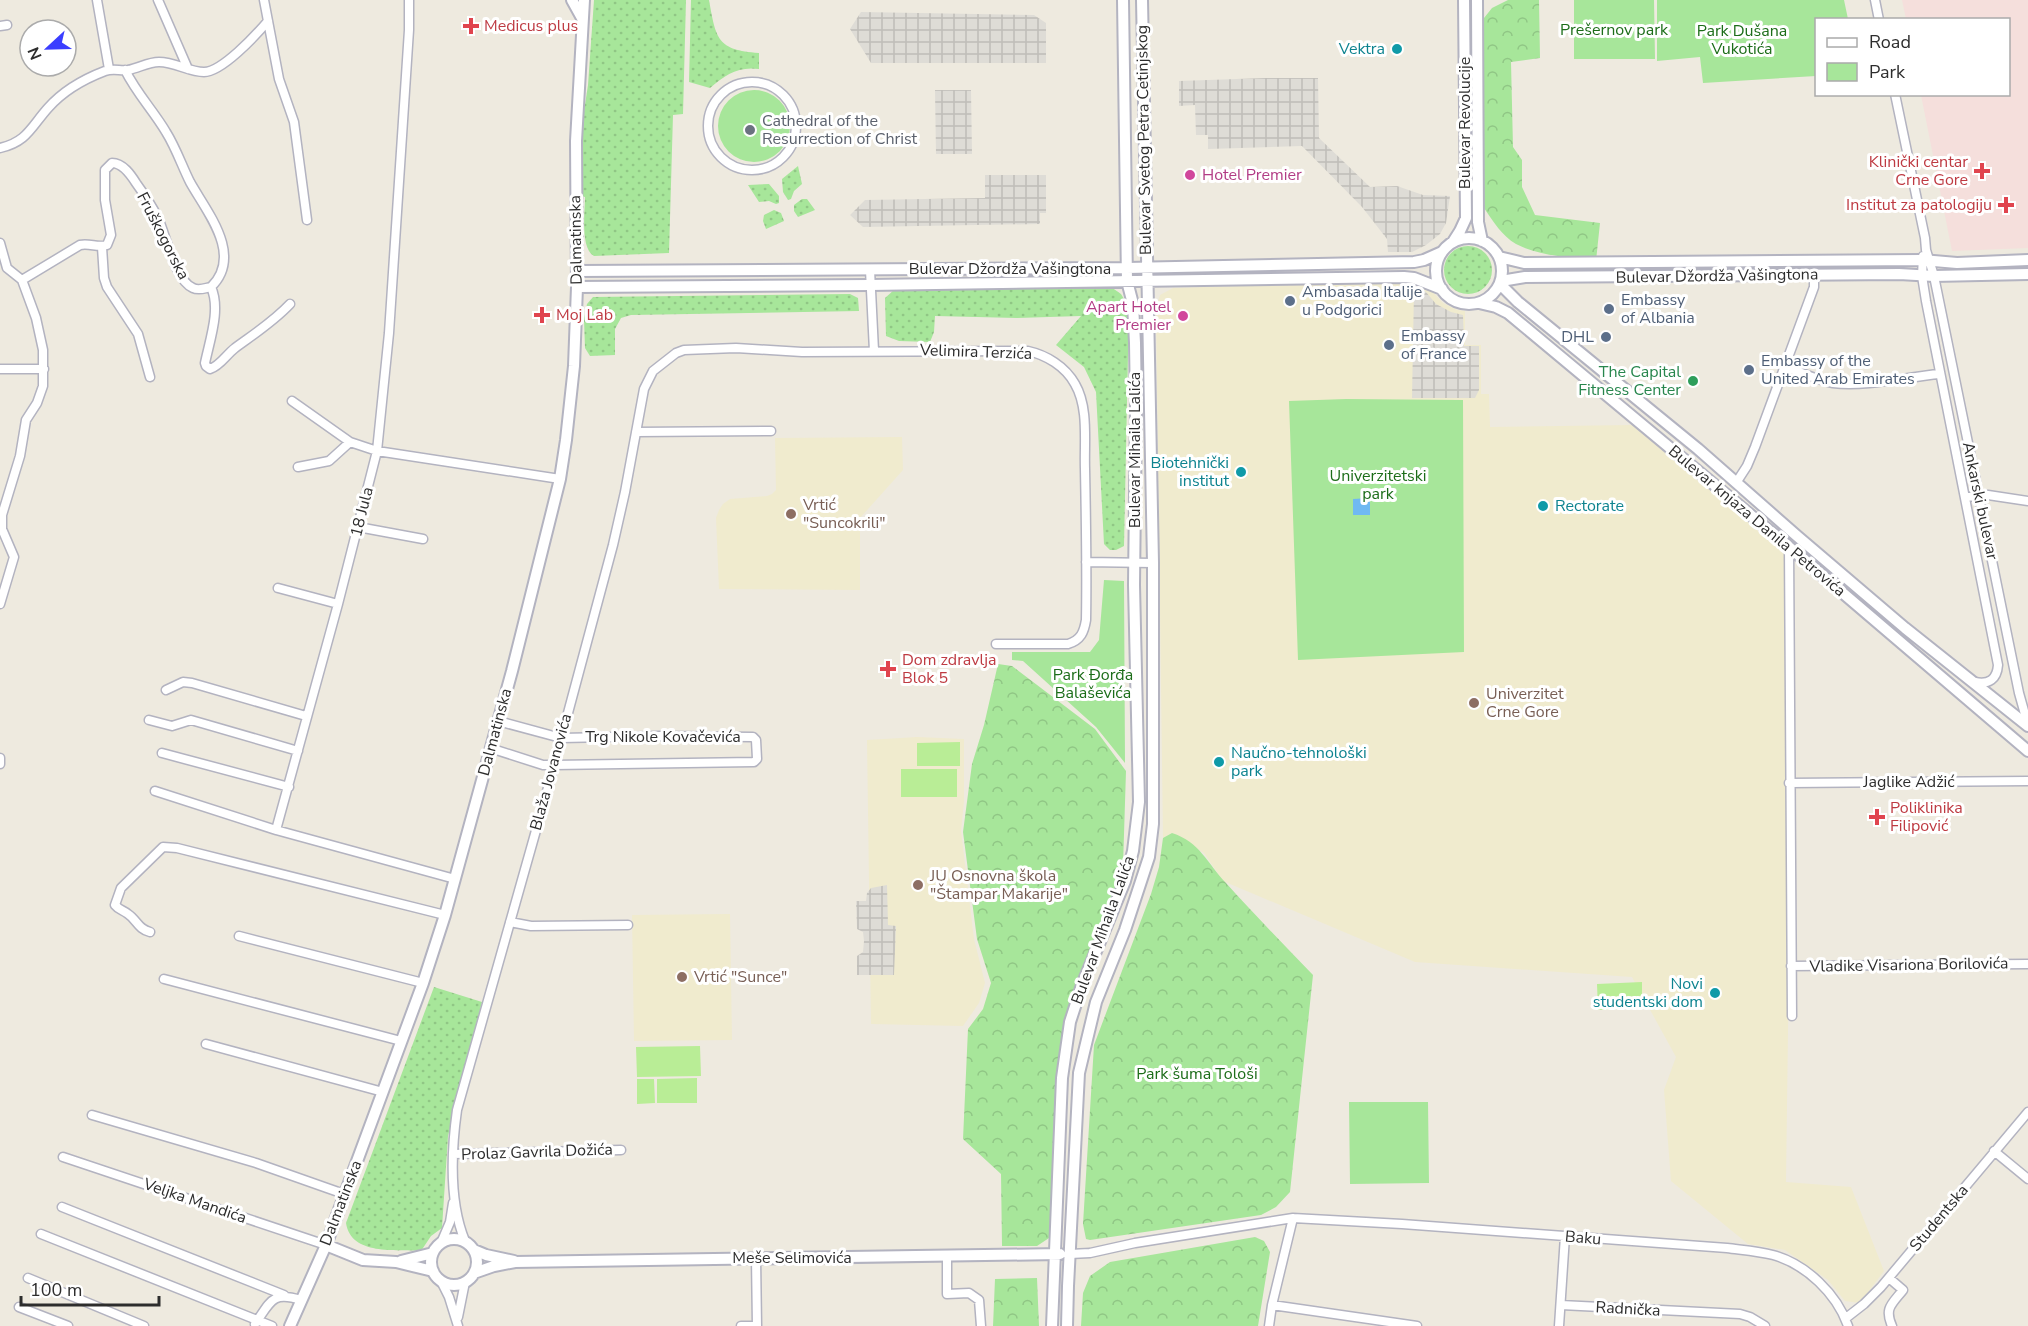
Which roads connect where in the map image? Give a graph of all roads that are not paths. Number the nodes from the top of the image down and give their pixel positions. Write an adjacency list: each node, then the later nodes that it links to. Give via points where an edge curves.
1 (98, 0): 15 (street)
2 (158, 0): 16 (street)
3 (264, 0): 13 (street)
4 (409, 0): 59 (street, 18 Jula, via 390,313)
5 (572, 0): 14 (main road)
6 (584, 0): 14 (main road, Dalmatinska)
7 (1122, 0): 31 (main road, Bulevar Svetog Petra Cetinjskog)
8 (1142, 0): 30 (main road, Bulevar Svetog Petra Cetinjskog)
9 (1464, 0): 23 (main road, Bulevar Revolucije, via 1466,218)
10 (1477, 0): 22 (main road, Bulevar Revolucije)
11 (1875, 0): 12 (street)
12 (1879, 18)
13 (268, 21): 16 (street, via 219,67 204,72); 21 (street, via 279,79 294,122)
14 (584, 24): 33 (main road, Dalmatinska, via 576,141)
15 (109, 69): 17 (street); 19 (street, via 78,83 48,108 22,139)
16 (188, 69): 17 (street, via 160,62)
17 (125, 70): 43 (street, Fruškogorska, via 168,134 220,234 223,262)
18 (1895, 96): 28 (street)
19 (0, 148)
20 (768, 168): 20 (street, via 782,159 792,145 795,115 777,90 758,82 738,84 721,95 710,112 711,142 730,165 748,171)
21 (307, 220)
22 (1482, 241): 23 (main road, via 1470,238); 27 (main road)
23 (1453, 242): 26 (main road)
24 (0, 243): 38 (street, via 8,268)
25 (102, 246): 38 (street, via 81,245); 43 (street, Fruškogorska, via 110,241 111,235 105,171 117,163 150,204 187,284 199,290); 54 (street, via 107,287 138,334)
26 (1442, 252): 30 (main road, Bulevar Džordža Vašingtona, via 1414,262); 45 (main road, via 1436,274)
27 (1499, 257): 28 (main road, Bulevar Džordža Vašingtona, via 1524,263); 41 (main road)
28 (1926, 257): 29 (main road, Bulevar Džordža Vašingtona, via 1957,263); 36 (street, Ankarski bulevar); 37 (street, Ankarski bulevar)
29 (2028, 260)
30 (1146, 267): 31 (main road, Bulevar Džordža Vašingtona); 40 (main road, Bulevar Svetog Petra Cetinjskog)
31 (1127, 268): 32 (main road, Bulevar Džordža Vašingtona); 39 (main road, Bulevar Svetog Petra Cetinjskog)
32 (870, 270): 33 (main road, Bulevar Džordža Vašingtona); 42 (street)
33 (577, 271): 44 (main road, Dalmatinska)
34 (2028, 274): 37 (main road, Bulevar Džordža Vašingtona)
35 (1814, 275): 36 (main road, Bulevar Džordža Vašingtona); 41 (main road, Bulevar Džordža Vašingtona, via 1525,277); 50 (street, via 1814,287)
36 (1922, 276): 37 (main road, Bulevar Džordža Vašingtona); 53 (street, Ankarski bulevar)
37 (1934, 276): 63 (street, Ankarski bulevar)
38 (22, 280): 52 (street, via 36,318)
39 (1127, 281): 40 (main road, Bulevar Džordža Vašingtona); 42 (main road, Bulevar Džordža Vašingtona); 70 (main road, Bulevar Mihaila Lalića, via 1133,304 1135,354)
40 (1146, 281): 45 (main road, Bulevar Džordža Vašingtona, via 1404,277); 71 (main road, Bulevar Mihaila Lalića)
41 (1500, 282): 46 (main road); 62 (main road, Bulevar knjaza Danila Petrovića, via 1527,309)
42 (870, 285): 44 (main road, Bulevar Džordža Vašingtona); 48 (street)
43 (211, 287): 47 (street, via 215,308 205,363 210,369)
44 (577, 287): 61 (main road, Dalmatinska, via 574,366)
45 (1442, 289): 46 (main road, via 1461,303)
46 (1479, 303): 68 (main road, Bulevar knjaza Danila Petrovića, via 1508,314)
47 (290, 304)
48 (873, 351): 49 (street, Velimira Terzića, via 726,348 684,350); 69 (street, Velimira Terzića, via 1028,351 1041,354 1068,374 1083,407)
49 (670, 357): 57 (street, Blaža Jovanovića, via 648,379)
50 (1784, 366): 53 (street, via 1845,384); 62 (street, via 1748,466)
51 (0, 369): 52 (street)
52 (44, 369): 73 (street, via 40,396 26,420 20,456 2,515 2,529 14,557)
53 (1940, 374): 64 (street, Ankarski bulevar)
54 (150, 376)
55 (292, 401): 58 (street)
56 (771, 431): 57 (street)
57 (636, 432): 82 (street, Blaža Jovanovića, via 613,545)
58 (350, 442): 59 (street); 60 (street, via 329,461)
59 (377, 451): 61 (street); 66 (street, 18 Jula)
60 (298, 467)
61 (560, 479): 80 (main road, Dalmatinska)
62 (1736, 483): 76 (main road, Bulevar knjaza Danila Petrovića, via 1897,621)
63 (1980, 496): 64 (street); 65 (street); 81 (street, Ankarski bulevar)
64 (1965, 497): 76 (street, Ankarski bulevar, via 1998,664 1992,680)
65 (2028, 501)
66 (358, 527): 67 (street); 74 (street, 18 Jula)
67 (423, 539)
68 (1789, 547): 85 (main road, Bulevar knjaza Danila Petrovića); 91 (street)
69 (1086, 562): 70 (street); 75 (street, Velimira Terzića, via 1086,620 1077,640 1068,644)
70 (1135, 562): 71 (street); 127 (main road, Bulevar Mihaila Lalića, via 1138,824 1125,881 1070,1022 1062,1078)
71 (1153, 563): 126 (main road, Bulevar Mihaila Lalića, via 1153,824 1149,857 1096,1002 1079,1073)
72 (278, 588): 74 (street)
73 (0, 604)
74 (338, 604): 78 (street, 18 Jula)
75 (996, 644)
76 (1975, 682): 81 (main road, Bulevar knjaza Danila Petrovića)
77 (166, 690): 78 (street, via 183,682 192,683)
78 (306, 716): 84 (street, 18 Jula)
79 (149, 720): 84 (street, via 172,726 191,720)
80 (498, 721): 82 (street); 83 (main road, Dalmatinska)
81 (2028, 726)
82 (561, 738): 89 (street, Blaža Jovanovića); 89 (street, Trg Nikole Kovačevića, via 753,737 757,759)
83 (490, 748): 89 (street); 95 (main road, Dalmatinska)
84 (298, 751): 92 (street, 18 Jula)
85 (2028, 751)
86 (162, 753): 92 (street)
87 (0, 758): 88 (street)
88 (0, 764)
89 (554, 765): 97 (street, Blaža Jovanovića)
90 (2028, 781): 91 (street, Jaglike Adžić)
91 (1789, 783): 102 (street)
92 (289, 787): 94 (street, 18 Jula)
93 (155, 791): 94 (street)
94 (276, 830): 95 (street)
95 (455, 879): 96 (main road, Dalmatinska)
96 (445, 915): 99 (street, via 163,847 121,888 115,905); 104 (main road, Dalmatinska)
97 (510, 922): 98 (street, via 531,926); 113 (street, Blaža Jovanovića, via 461,1095)
98 (628, 925)
99 (150, 933)
100 (239, 936): 104 (street)
101 (2028, 964): 102 (street, Vladike Visariona Borilovića)
102 (1791, 966): 105 (street)
103 (164, 979): 106 (street)
104 (423, 983): 106 (main road, Dalmatinska)
105 (1792, 1016)
106 (401, 1041): 108 (main road, Dalmatinska)
107 (206, 1044): 108 (street)
108 (383, 1092): 116 (main road, Dalmatinska)
109 (2028, 1112): 112 (street, Studentska)
110 (92, 1114): 116 (street)
111 (621, 1150): 113 (street, Prolaz Gavrila Dožića)
112 (1994, 1151): 115 (street); 135 (street, Studentska)
113 (453, 1154): 117 (street, Blaža Jovanovića)
114 (63, 1157): 123 (street, Veljka Mandića)
115 (2028, 1179)
116 (344, 1194): 123 (main road, Dalmatinska)
117 (454, 1196): 122 (street, Blaža Jovanovića, via 450,1222); 124 (street, Blaža Jovanovića, via 459,1222)
118 (62, 1207): 138 (street)
119 (1293, 1218): 121 (street, Baku); 126 (street, Baku); 140 (street)
120 (41, 1234): 145 (street)
121 (1565, 1236): 141 (street); 143 (street, Baku, via 1775,1255 1819,1282)
122 (441, 1242): 124 (main road, via 454,1238); 125 (main road)
123 (326, 1245): 130 (main road, via 363,1260); 139 (main road, Dalmatinska)
124 (470, 1245): 131 (main road, Meše Selimovića); 133 (main road, via 477,1261)
125 (433, 1253): 130 (main road); 132 (main road)
126 (1070, 1254): 127 (main road, Meše Selimovića); 154 (main road, Bulevar Mihaila Lalića)
127 (1054, 1255): 128 (main road, Meše Selimovića); 153 (main road, Bulevar Mihaila Lalića)
128 (947, 1256): 129 (main road, Meše Selimovića); 152 (street, via 947,1294 969,1293 979,1300)
129 (756, 1258): 131 (main road, Meše Selimovića); 151 (street)
130 (396, 1262): 132 (main road)
131 (515, 1262): 133 (main road, Meše Selimovića)
132 (433, 1271): 136 (main road)
133 (474, 1273): 137 (main road)
134 (28, 1278): 147 (street)
135 (1889, 1278): 143 (street, Studentska); 159 (street, via 1903,1290 1888,1309)
136 (441, 1281): 137 (main road, via 453,1285); 144 (street)
137 (465, 1282): 144 (street)
138 (284, 1295): 139 (street); 145 (street, via 272,1302)
139 (301, 1300): 149 (main road, Dalmatinska)
140 (1272, 1305): 155 (street); 156 (street)
141 (1561, 1305): 157 (street); 158 (street, Radnička, via 1740,1314)
142 (19, 1307): 146 (street)
143 (1847, 1322)
144 (457, 1323)
145 (256, 1324): 148 (street)
146 (68, 1326)
147 (144, 1326)
148 (272, 1326)
149 (290, 1326)
150 (741, 1326): 151 (street)
151 (757, 1326)
152 (981, 1326)
153 (1052, 1326)
154 (1067, 1326)
155 (1269, 1326)
156 (1417, 1326)
157 (1559, 1326)
158 (1765, 1326)
159 (1892, 1326)

